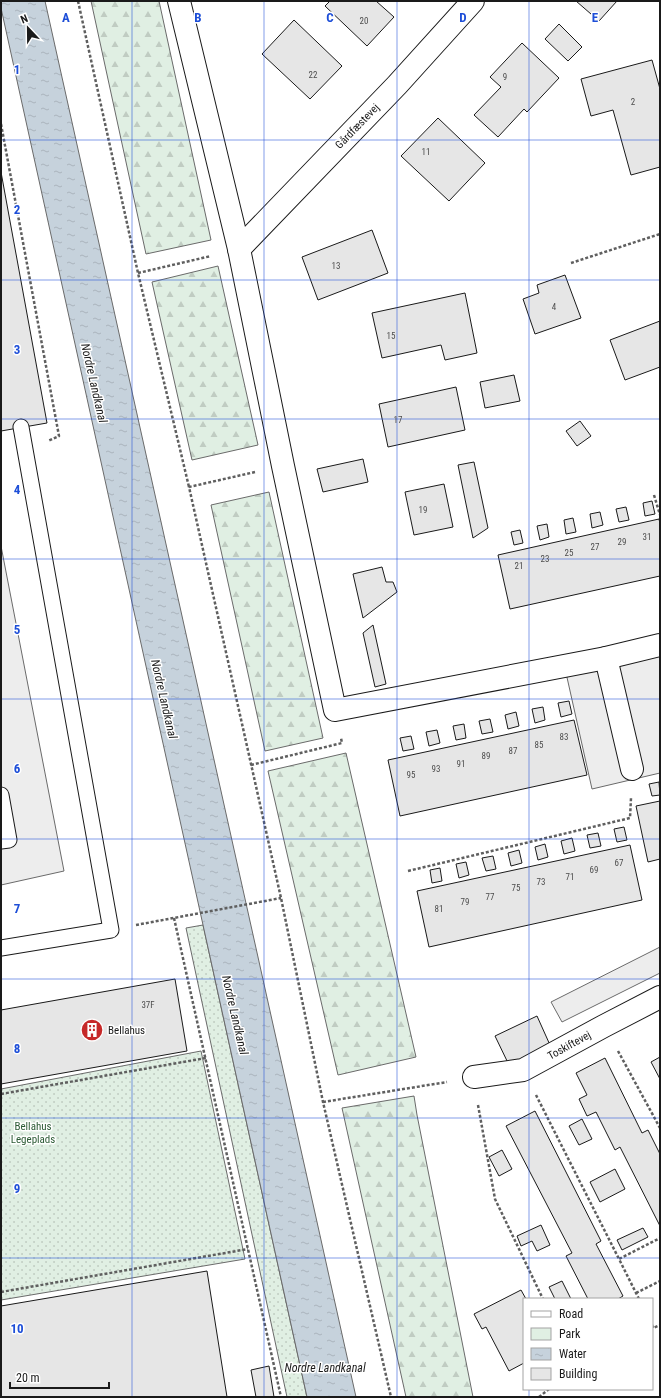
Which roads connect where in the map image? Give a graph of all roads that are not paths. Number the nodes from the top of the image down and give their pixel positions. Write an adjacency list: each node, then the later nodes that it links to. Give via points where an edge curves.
1 (179, 1): 3 (street)
2 (474, 1): 3 (street, Gårdfæstevej)
3 (239, 249): 6 (street, via 335,710)
4 (21, 427): 10 (lane, via 111,930)
5 (660, 645): 6 (street)
6 (606, 658): 7 (street)
7 (632, 769)
8 (1, 794): 9 (lane, via 9,840)
9 (1, 841)
10 (1, 948)
11 (660, 997): 12 (street, Toskiftevej, via 523,1070)
12 (474, 1077)

